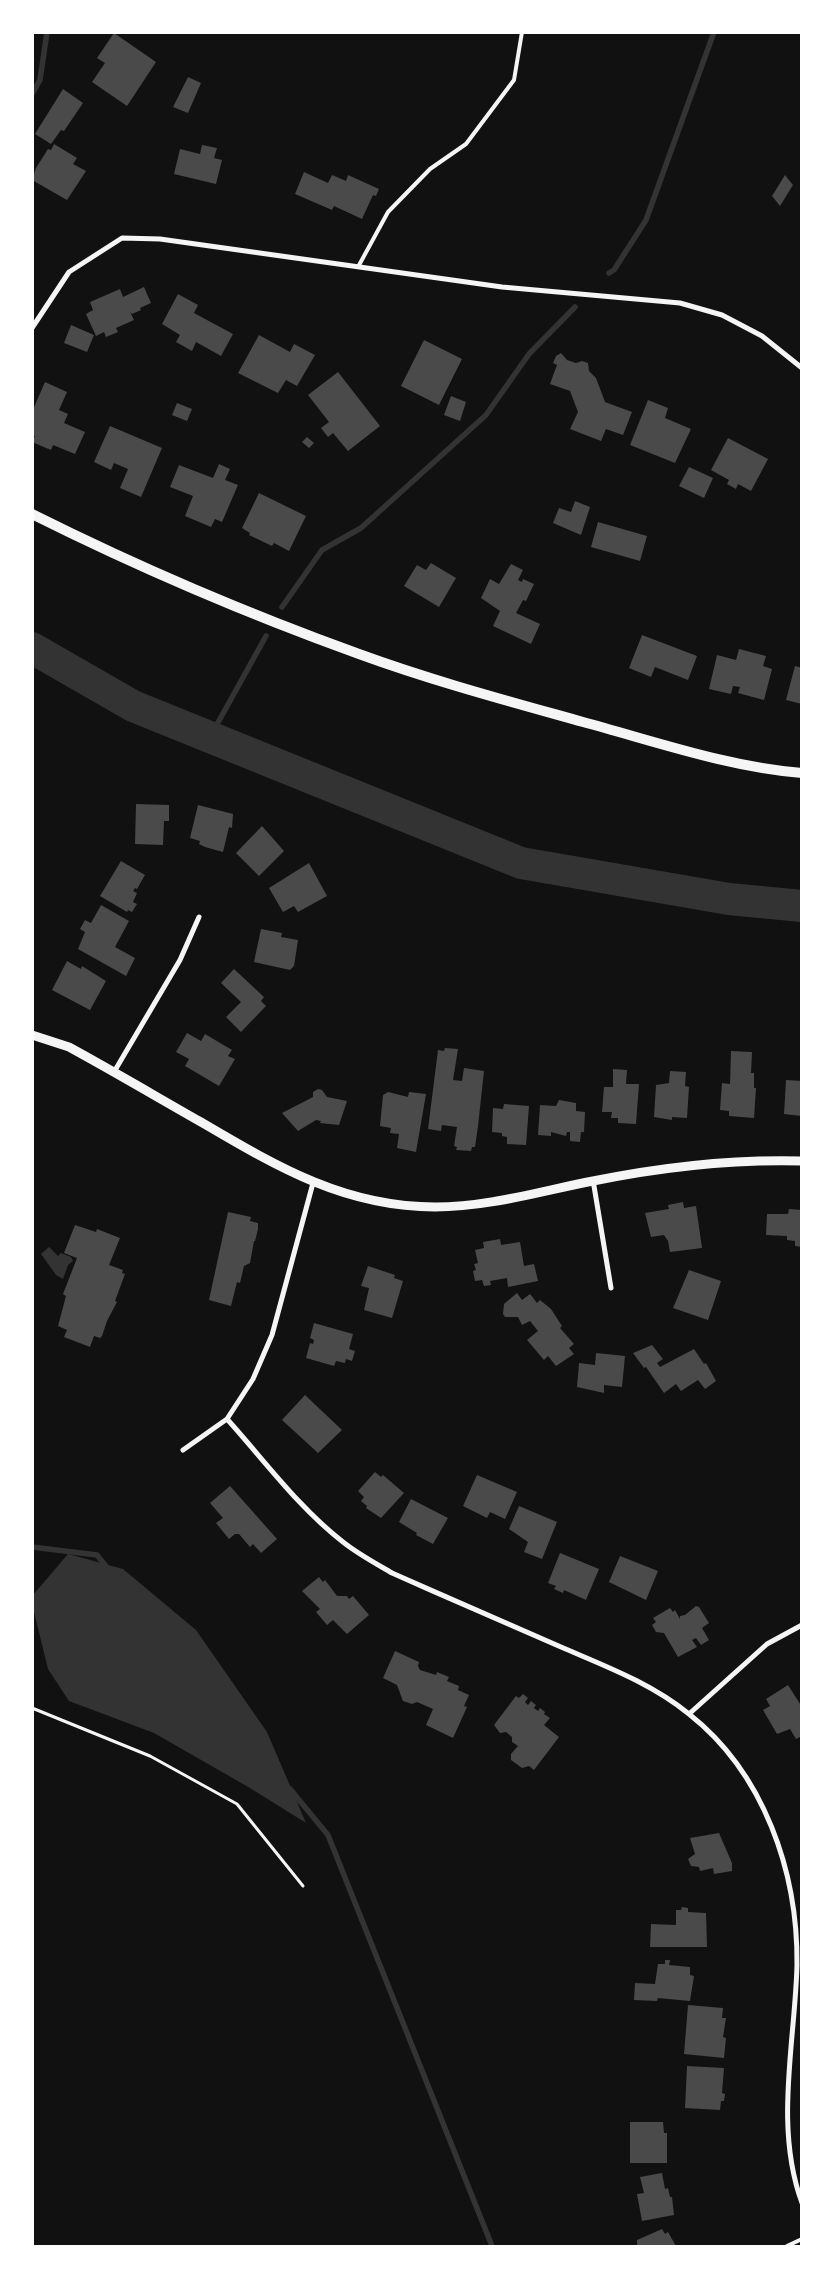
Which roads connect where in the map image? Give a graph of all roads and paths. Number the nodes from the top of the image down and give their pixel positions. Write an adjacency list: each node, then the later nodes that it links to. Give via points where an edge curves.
1 (522, 32): 2 (lane, via 514,80 466,144 430,169 388,212)
2 (358, 267): 3 (street, via 160,239 122,238 69,272); 4 (street, via 502,287 680,303 722,316 762,336)
3 (32, 328)
4 (802, 368)
5 (32, 514): 6 (main road, via 101,548 270,620 408,671 735,762)
6 (802, 773)
7 (199, 917): 9 (street, via 180,960)
8 (32, 1035): 9 (street, via 69,1047)
9 (114, 1072): 12 (street, via 272,1164)
10 (802, 1161): 11 (street, via 759,1160 659,1168)
11 (593, 1180): 12 (street, via 490,1202 435,1207 353,1196); 13 (street)
12 (313, 1183): 14 (street, via 272,1335 254,1379)
13 (611, 1288)
14 (227, 1419): 15 (street); 18 (street, via 306,1508 342,1542 392,1573 641,1682)
15 (183, 1450)
16 (802, 1625): 18 (street, via 767,1644)
17 (32, 1708): 19 (path, via 150,1756 237,1804)
18 (689, 1714): 20 (street, via 729,1751 758,1797 772,1828 788,1874)
19 (303, 1886)
20 (799, 1963): 21 (street, via 787,2128 794,2181)
21 (802, 2202)
22 (802, 2240): 23 (lane)
23 (787, 2246)

